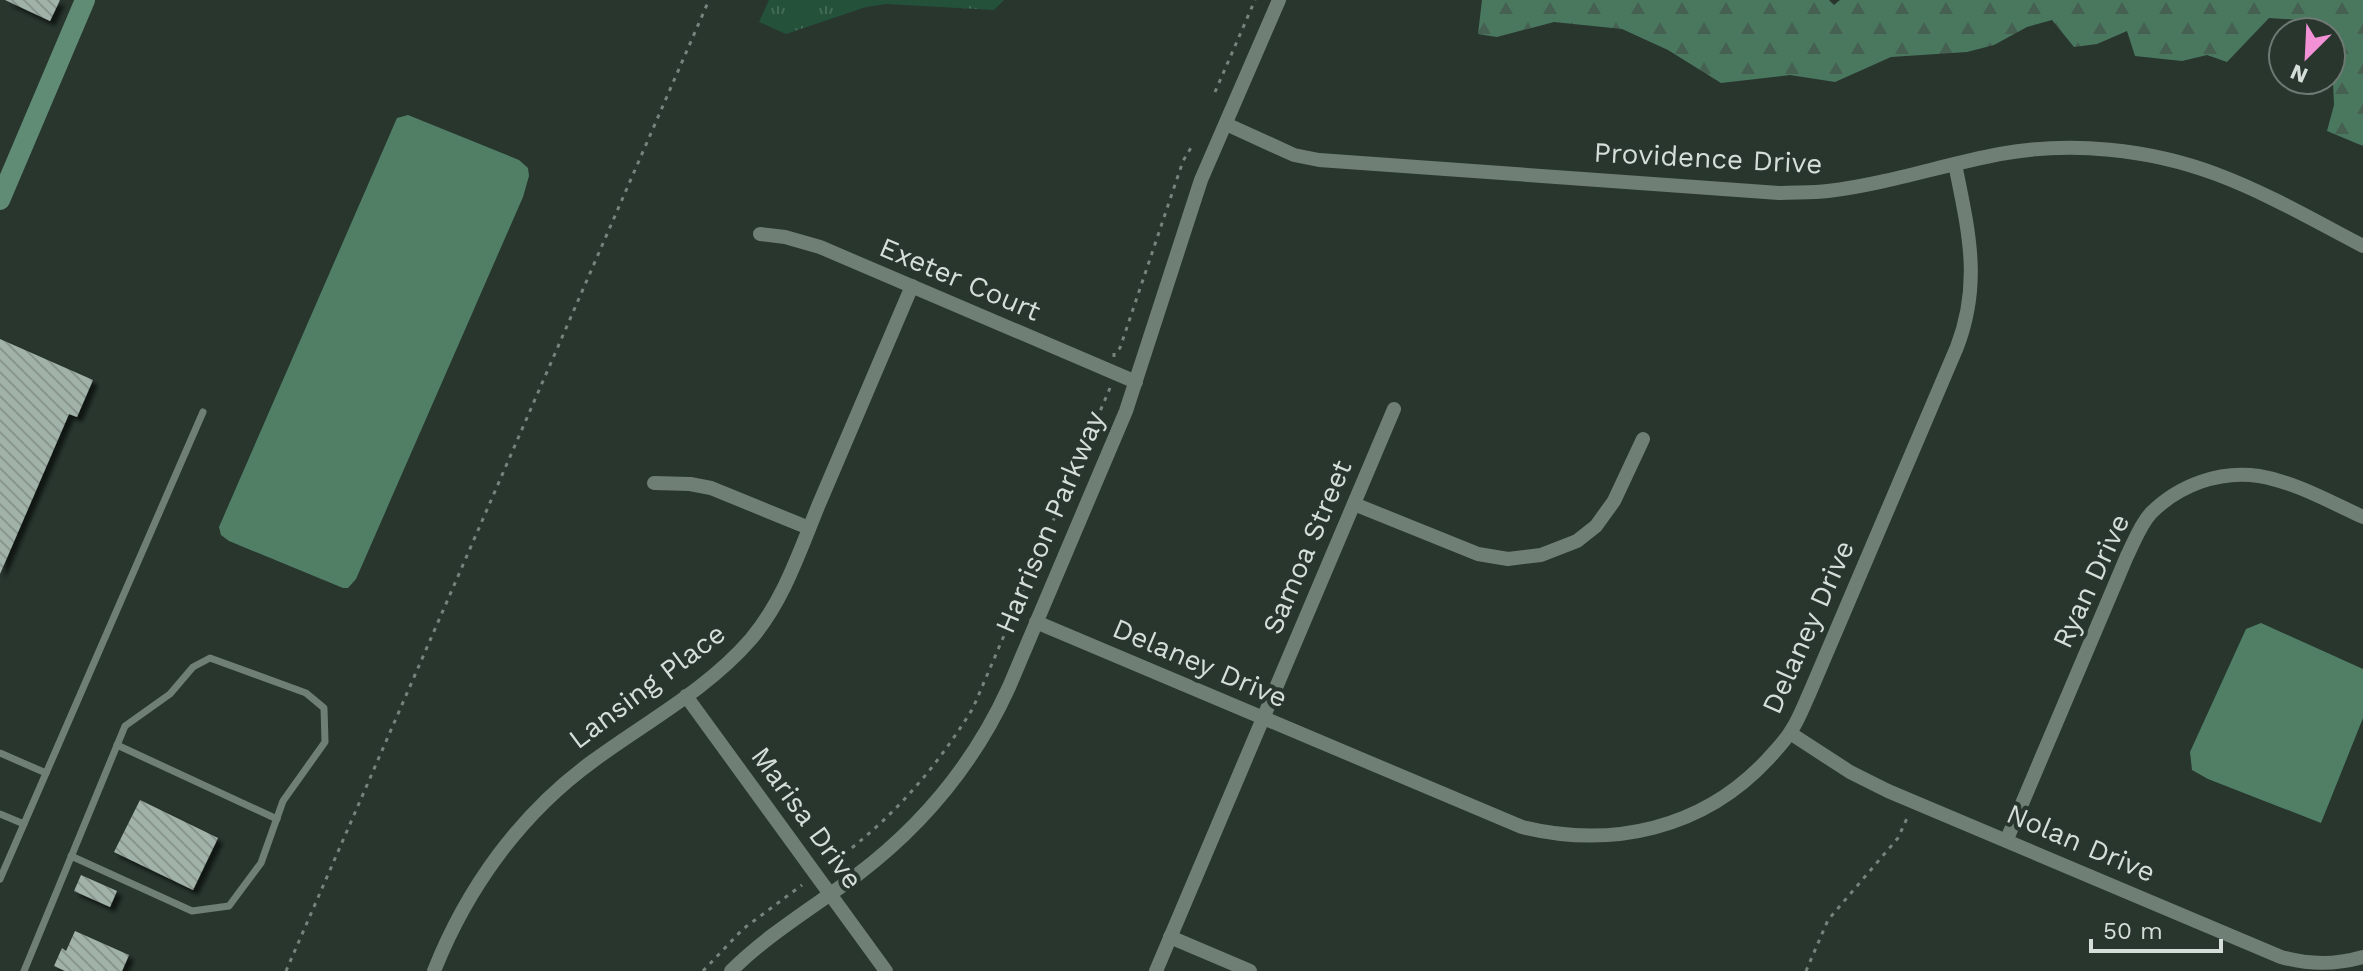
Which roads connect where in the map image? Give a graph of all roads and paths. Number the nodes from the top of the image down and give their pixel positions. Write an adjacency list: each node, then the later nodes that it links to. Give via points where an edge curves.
1 (85, 0): 9 (street)
2 (709, 0): 41 (path)
3 (1255, 0): 5 (path)
4 (1279, 0): 6 (street, Harrison Parkway)
5 (1215, 92)
6 (1226, 124): 8 (street, Providence Drive, via 1294,155 1319,160 1768,192 1826,191); 14 (street, Harrison Parkway, via 1201,180)
7 (1192, 146): 13 (path, via 1114,353)
8 (1955, 164): 11 (street, Providence Drive, via 2063,148 2163,158 2240,184); 25 (street, Delaney Drive, via 1972,260 1964,330)
9 (0, 200)
10 (760, 234): 12 (street, Exeter Court, via 804,241)
11 (2363, 246)
12 (912, 286): 13 (street, Exeter Court); 21 (street, Lansing Place)
13 (1112, 372): 14 (street, Exeter Court); 35 (path, via 1109,390 973,708 912,793 863,841)
14 (1136, 382): 22 (street, Harrison Parkway)
15 (1394, 409): 19 (street, Samoa Street)
16 (203, 412): 28 (lane)
17 (1643, 439): 19 (street, via 1596,526 1577,541 1541,555 1508,559 1478,554)
18 (654, 483): 21 (street, via 711,488)
19 (1354, 504): 24 (street, Samoa Street)
20 (2363, 517): 33 (street, Ryan Drive, via 2284,483 2241,475 2198,482 2150,514 2127,556)
21 (809, 528): 23 (street, Lansing Place, via 763,623 726,665)
22 (1036, 622): 24 (street, Delaney Drive); 37 (street, Harrison Parkway, via 991,723 947,789 891,847)
23 (686, 696): 35 (street, Marisa Drive); 42 (street, Lansing Place, via 592,761 539,807 472,892)
24 (1263, 717): 25 (street, Delaney Drive, via 1502,820 1587,837 1634,833 1694,813 1750,778); 38 (street, Samoa Street)
25 (1790, 733): 29 (street, Nolan Drive, via 1850,772)
26 (117, 745): 31 (lane); 31 (lane, via 125,726 210,658 306,693 324,708 325,742 283,801); 34 (lane)
27 (0, 753): 28 (lane)
28 (46, 773): 32 (lane)
29 (1914, 801): 33 (street, Nolan Drive); 48 (path, via 1898,838 1828,920)
30 (0, 814): 32 (lane)
31 (277, 819): 34 (lane, via 261,863 229,906 192,911)
32 (24, 824): 36 (lane)
33 (2007, 839): 39 (street, Nolan Drive, via 2281,957 2318,964)
34 (71, 856): 40 (lane)
35 (816, 874): 37 (street, Marisa Drive); 43 (path, via 743,929)
36 (0, 879)
37 (830, 894): 44 (street, Harrison Parkway); 45 (street, Marisa Drive)
38 (1170, 937): 46 (street, Samoa Street); 47 (street)
39 (2363, 957)
40 (24, 971)
41 (286, 971)
42 (434, 971)
43 (703, 971)
44 (731, 971)
45 (886, 971)
46 (1156, 971)
47 (1250, 971)
48 (1806, 971)

